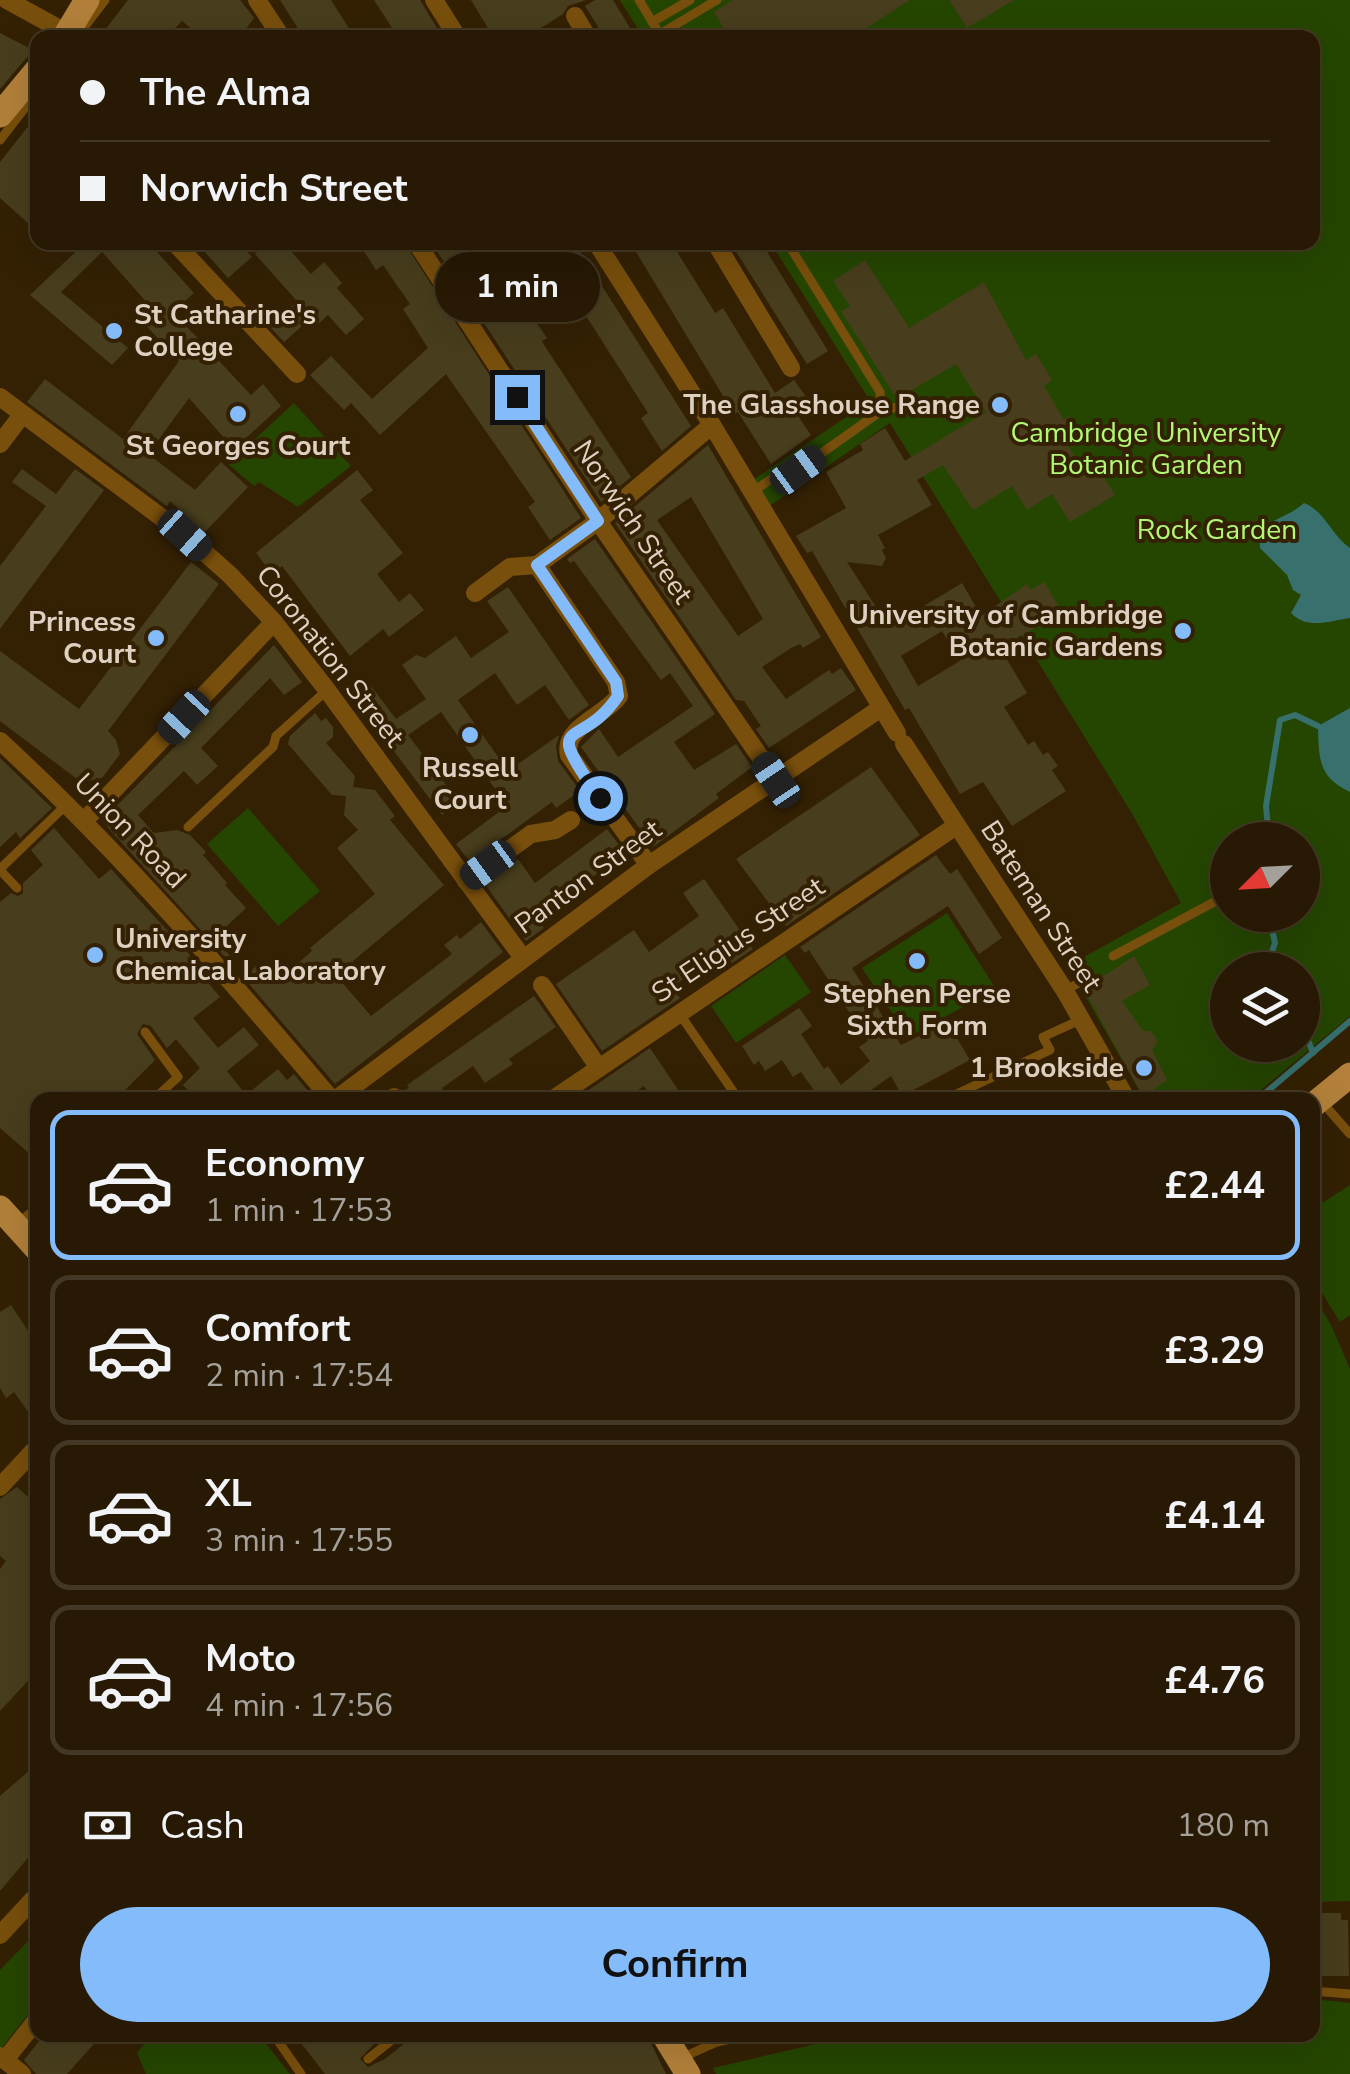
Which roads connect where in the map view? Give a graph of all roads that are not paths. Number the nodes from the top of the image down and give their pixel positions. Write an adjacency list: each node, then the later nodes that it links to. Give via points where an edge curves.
1 (87, 0): 12 (main road)
2 (105, 0): 13 (lane)
3 (257, 0): 14 (street)
4 (434, 0): 15 (street)
5 (639, 0): 10 (lane)
6 (690, 0): 10 (lane)
7 (716, 0): 18 (lane)
8 (11, 2): 11 (street)
9 (575, 16): 16 (street)
10 (652, 22): 17 (lane)
11 (59, 30)
12 (72, 30)
13 (75, 30)
14 (277, 30)
15 (453, 30)
16 (583, 30)
17 (657, 30)
18 (670, 30)
19 (30, 87): 21 (main road)
20 (30, 92): 22 (lane)
21 (0, 114)
22 (0, 140)
23 (181, 250): 29 (street)
24 (421, 250): 37 (street, Norwich Street)
25 (604, 250): 34 (street, Bateman Street)
26 (720, 250): 28 (street)
27 (792, 250): 32 (lane, via 880,392)
28 (792, 368)
29 (297, 374)
30 (0, 397): 33 (street, Coronation Street)
31 (955, 401): 32 (lane, via 940,410)
32 (881, 410): 36 (lane, via 798,470)
33 (22, 415): 35 (street); 40 (street, Coronation Street, via 185,535)
34 (712, 426): 36 (street, Bateman Street); 37 (street)
35 (0, 444)
36 (752, 492): 42 (street, Bateman Street)
37 (598, 521): 38 (street); 44 (street, Norwich Street)
38 (537, 565): 39 (street, via 510,567); 50 (street, via 616,682 612,704 570,736 569,755)
39 (475, 594)
40 (274, 622): 41 (street, Coronation Street); 46 (street)
41 (327, 690): 49 (lane); 52 (street, Coronation Street)
42 (881, 708): 44 (street, Panton Street); 48 (street, Bateman Street)
43 (0, 741): 45 (street, Union Road)
44 (776, 780): 50 (street, Panton Street)
45 (67, 803): 46 (street, Union Road); 51 (lane)
46 (84, 820): 64 (street, Union Road)
47 (571, 820): 52 (street, via 531,834)
48 (956, 826): 58 (street, St Eligius Street); 59 (street, Bateman Street, via 1072,986)
49 (188, 827)
50 (649, 865): 56 (street, Panton Street)
51 (0, 870): 53 (lane)
52 (466, 881): 56 (street, Coronation Street)
53 (16, 888)
54 (1210, 903): 55 (lane)
55 (1113, 956)
56 (523, 958): 65 (street, Panton Street)
57 (542, 984): 61 (street)
58 (678, 1012): 61 (street, St Eligius Street); 67 (lane)
59 (1082, 1019): 68 (lane, via 1043,1037 1050,1050); 69 (street, Bateman Street)
60 (145, 1032): 63 (lane, via 178,1077)
61 (600, 1068): 66 (street, St Eligius Street)
62 (1350, 1075): 70 (main road)
63 (162, 1092)
64 (326, 1092)
65 (344, 1092)
66 (564, 1092)
67 (733, 1092)
68 (961, 1092)
69 (1122, 1092)
70 (1320, 1100)
71 (1320, 1107): 72 (lane)
72 (1350, 1134)
73 (8, 1217): 74 (main road)
74 (30, 1241)
75 (30, 1455): 76 (street)
76 (0, 1487)
77 (30, 1903): 78 (street)
78 (0, 1935)
79 (1320, 1992): 80 (lane)
80 (1350, 1994)
81 (30, 2027): 86 (street)
82 (279, 2042): 90 (lane)
83 (389, 2042): 87 (lane)
84 (668, 2042): 88 (main road)
85 (716, 2042): 88 (lane)
86 (2, 2058): 89 (street)
87 (368, 2059)
88 (684, 2067)
89 (22, 2074)
90 (301, 2074)

